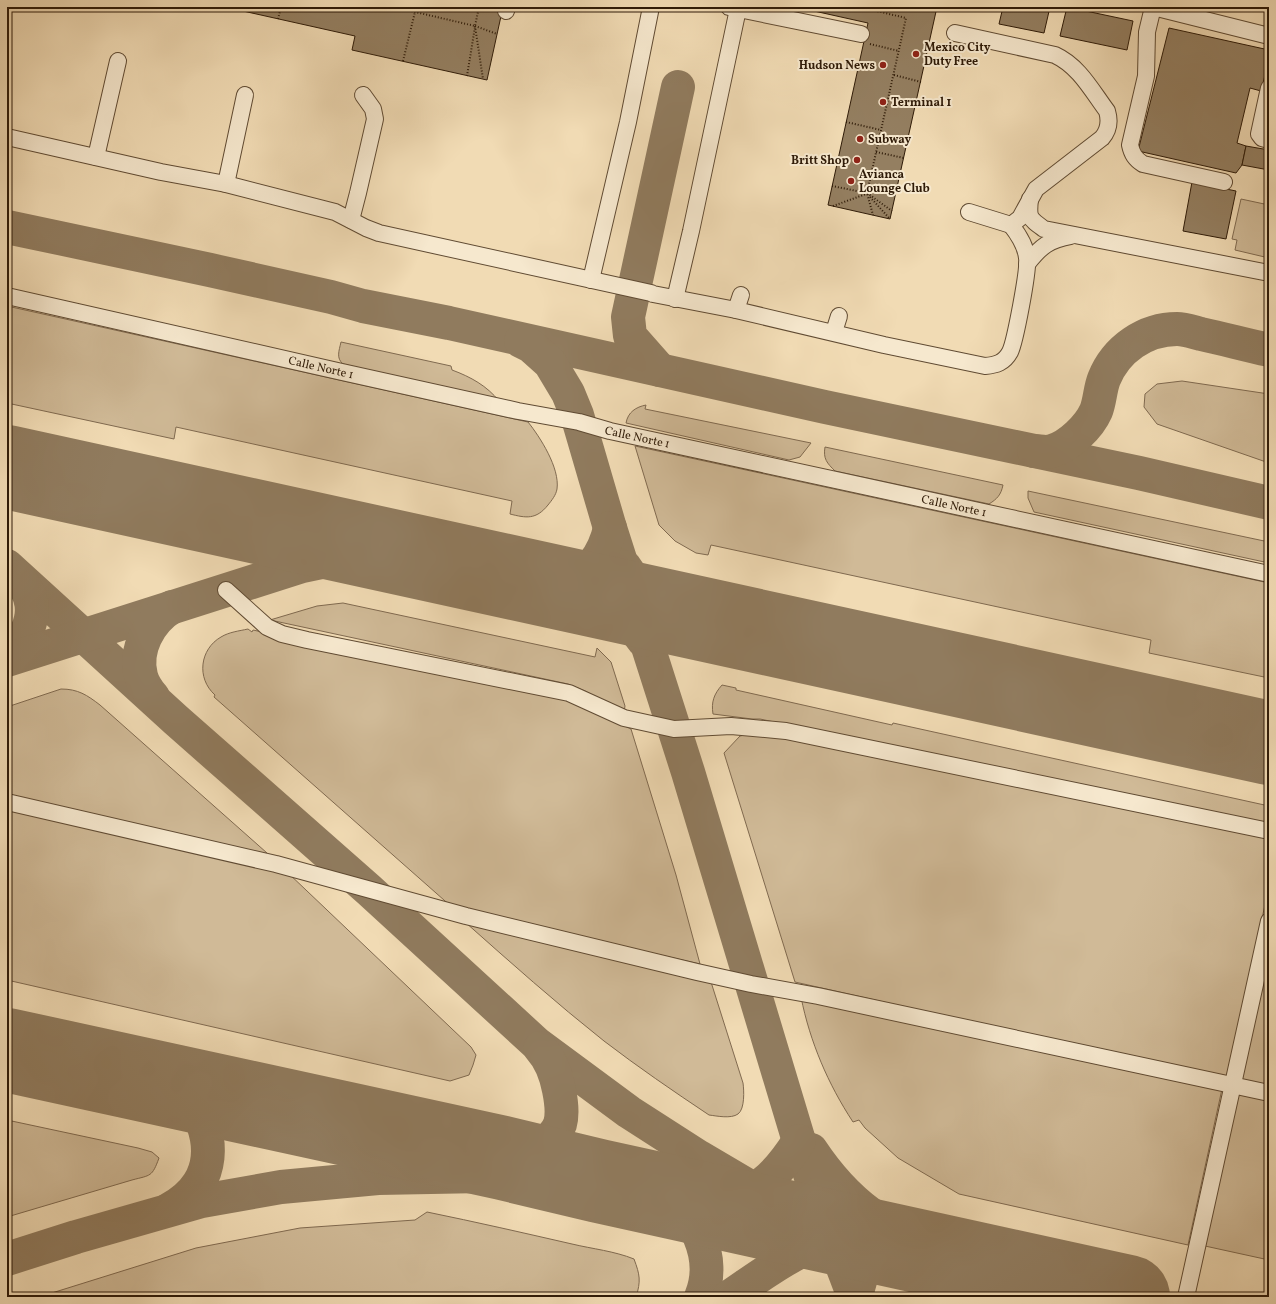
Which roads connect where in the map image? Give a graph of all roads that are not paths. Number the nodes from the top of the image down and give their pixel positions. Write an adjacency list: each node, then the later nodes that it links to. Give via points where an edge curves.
1 (651, 7): 23 (street, via 628,122)
2 (1153, 7): 5 (street); 14 (street, via 1147,32 1146,76 1130,145 1132,152 1143,164)
3 (733, 8): 6 (street); 25 (street, via 691,231)
4 (955, 33): 16 (street, via 1066,60 1076,68 1108,111 1109,125 1106,134 1036,189)
5 (1269, 36)
6 (862, 38)
7 (118, 61): 13 (street)
8 (1269, 88): 12 (street, via 1260,134 1262,138)
9 (245, 95): 15 (street)
10 (363, 95): 18 (street, via 373,109 375,119)
11 (7, 137): 13 (street)
12 (1269, 140)
13 (96, 157): 15 (street)
14 (1224, 182)
15 (226, 184): 18 (street, via 335,212)
16 (1030, 199): 19 (street, via 1020,218); 20 (street, via 1028,213 1032,221 1044,229)
17 (969, 212): 19 (street)
18 (351, 220): 23 (street, via 379,232)
19 (1011, 225): 21 (street, via 1027,254)
20 (1074, 235): 21 (street, via 1048,243); 22 (street)
21 (1027, 264): 27 (street, via 1010,351 997,365 985,366 919,353)
22 (1269, 273)
23 (591, 280): 25 (street)
24 (7, 296): 28 (street, Calle Norte 1, via 518,411 579,422 610,431)
25 (675, 299): 27 (street, via 739,302)
26 (839, 316): 27 (street)
27 (834, 332)
28 (1269, 574)
29 (226, 590): 31 (street, via 267,627 282,634 569,693 624,718 674,729 731,726 786,731)
30 (7, 802): 33 (street, via 276,864 466,916 697,972)
31 (1269, 831)
32 (1269, 921): 33 (street)
33 (1232, 1085): 34 (street); 35 (street)
34 (1269, 1093)
35 (1186, 1297)

